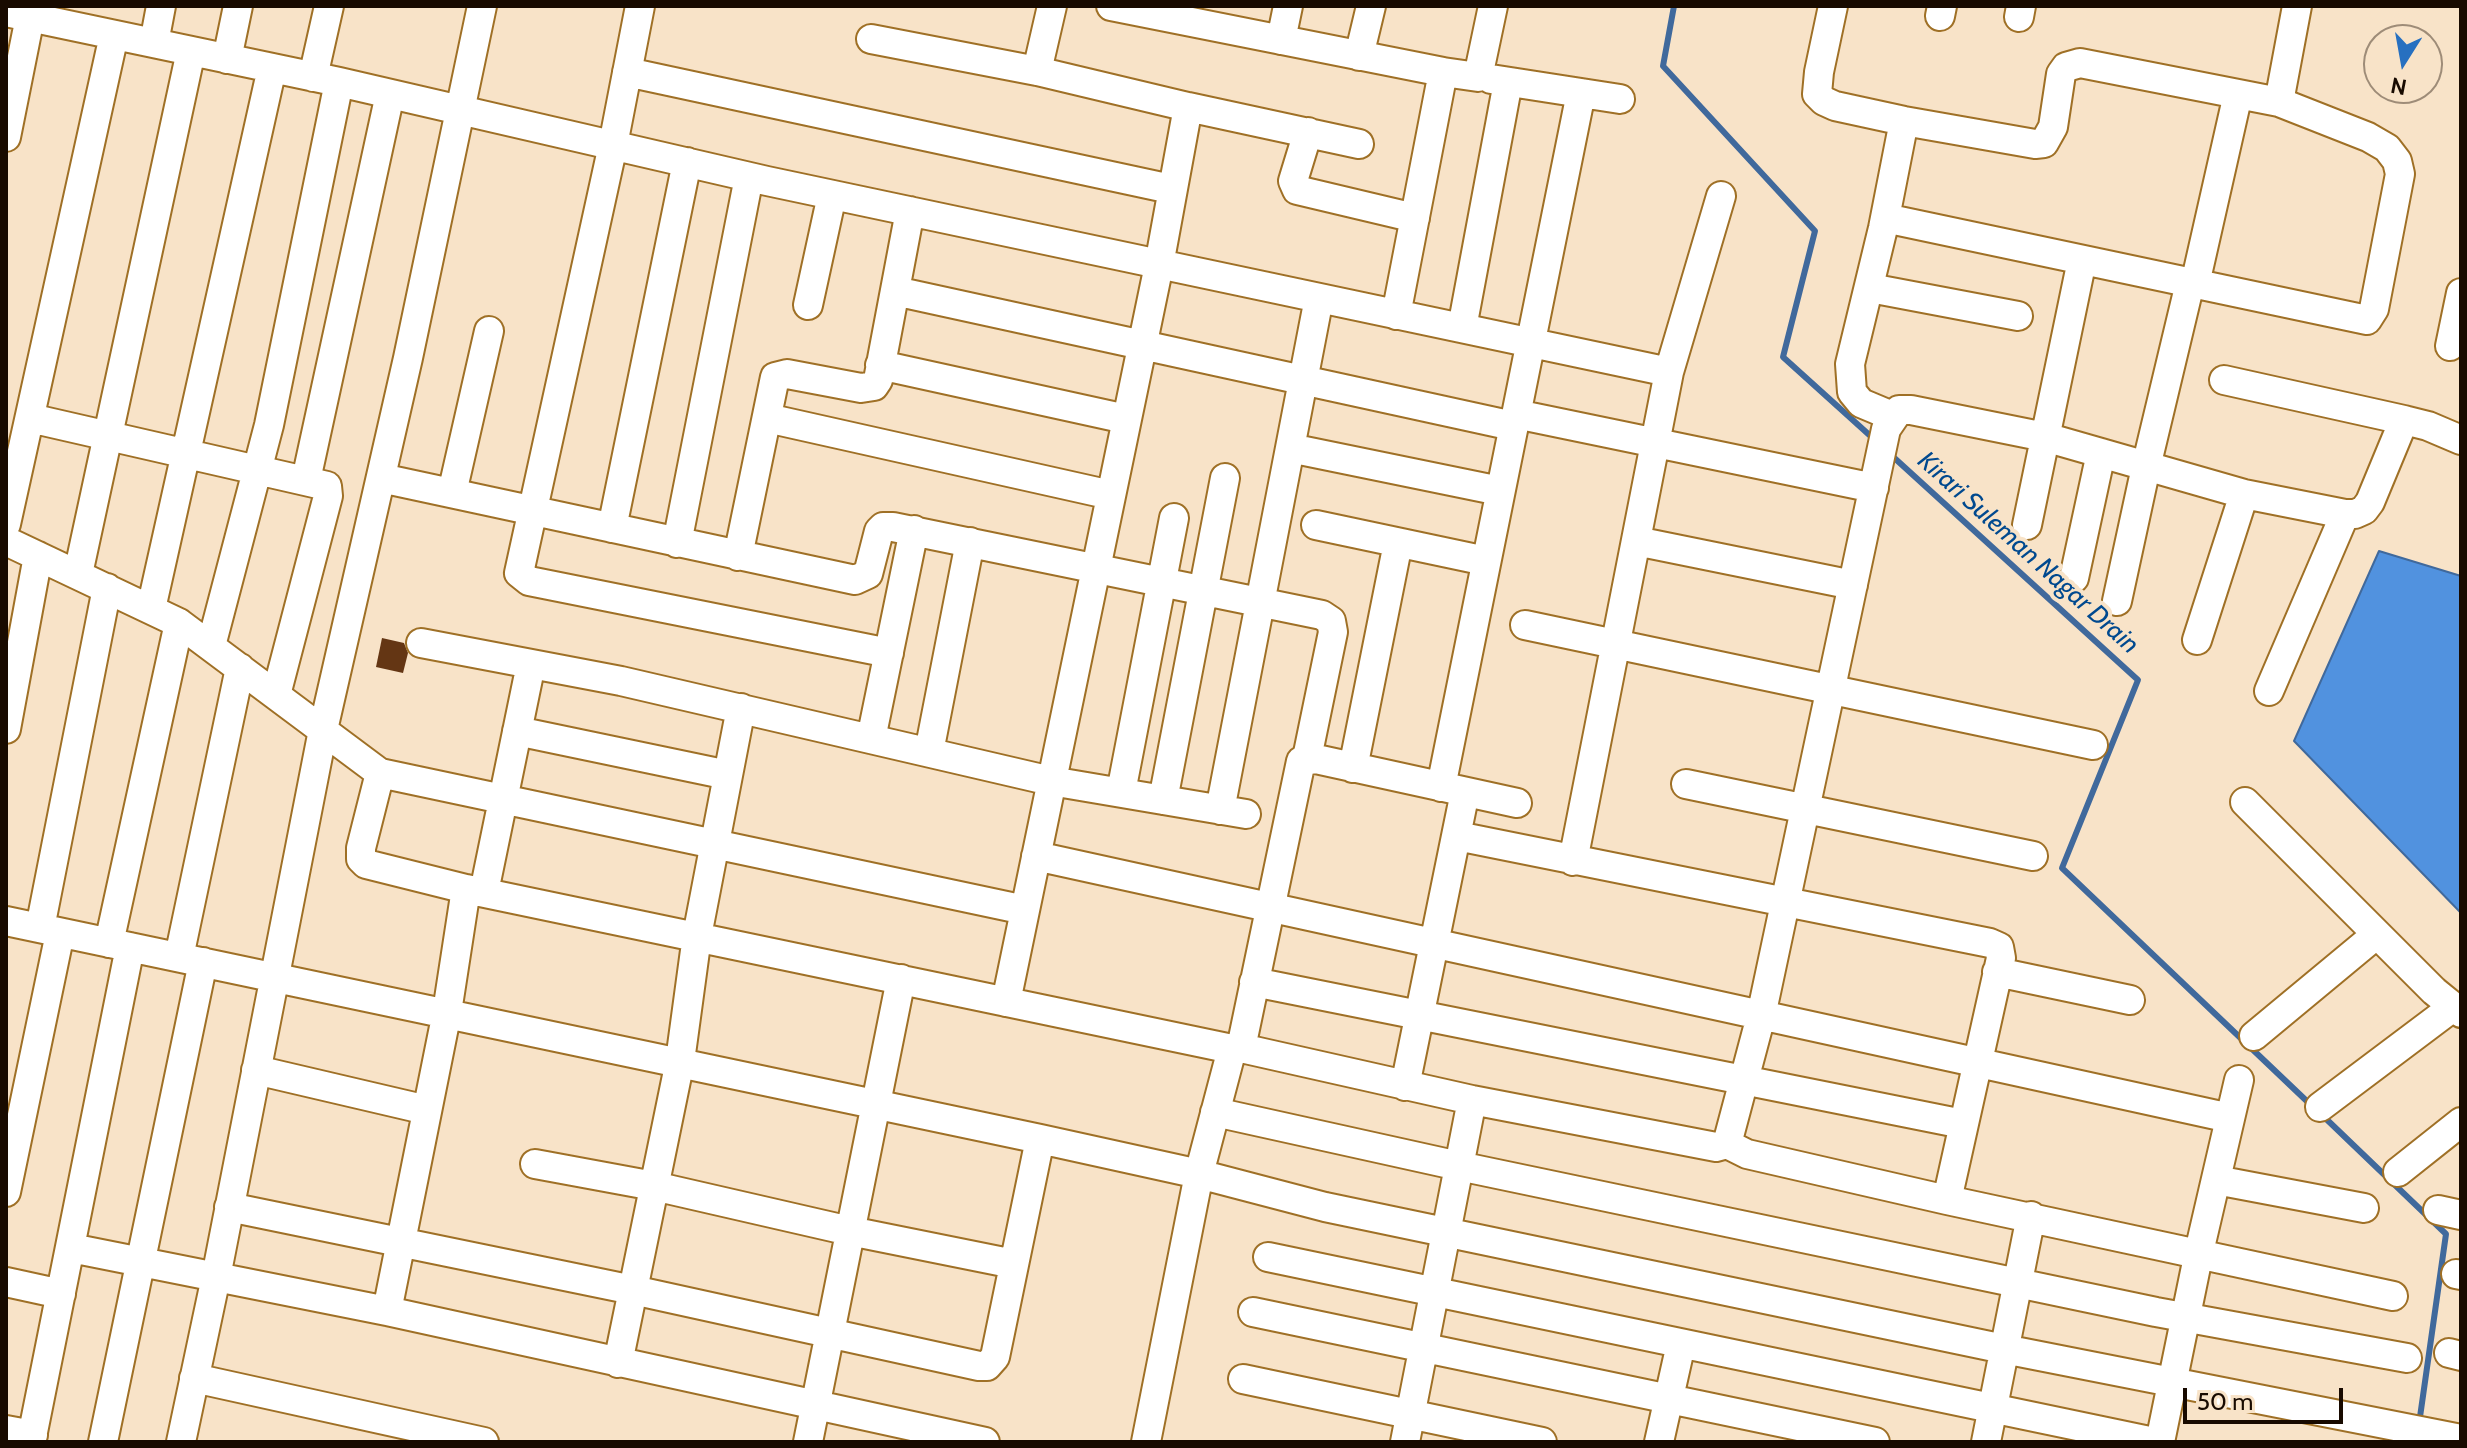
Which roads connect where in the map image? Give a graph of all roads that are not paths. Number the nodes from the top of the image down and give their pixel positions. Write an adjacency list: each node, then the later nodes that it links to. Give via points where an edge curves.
1 (161, 6): 17 (street)
2 (238, 6): 20 (street)
3 (329, 6): 26 (street)
4 (482, 6): 34 (street)
5 (640, 6): 23 (street)
6 (1052, 6): 22 (street)
7 (1111, 6): 16 (street)
8 (1288, 6): 16 (street)
9 (1371, 6): 19 (street)
10 (1493, 6): 25 (street)
11 (1833, 6): 35 (street, via 1817,94 1835,106)
12 (2297, 6): 32 (street)
13 (18, 15): 14 (street); 37 (street)
14 (114, 35): 17 (street); 67 (street)
15 (871, 39): 22 (street)
16 (1281, 40): 19 (street)
17 (154, 43): 18 (street)
18 (191, 51): 20 (street); 73 (street)
19 (1359, 56): 24 (street)
20 (227, 59): 21 (street)
21 (272, 68): 26 (street); 78 (street)
22 (1037, 71): 33 (street)
23 (627, 72): 39 (street); 42 (street)
24 (1443, 72): 25 (street); 46 (street)
25 (1478, 77): 27 (street)
26 (326, 80): 29 (street); 81 (street)
27 (1508, 82): 28 (street); 58 (street)
28 (1581, 93): 31 (street); 60 (street)
29 (390, 94): 34 (street); 84 (street)
30 (2238, 94): 32 (street); 35 (street, via 2080,63 2061,74 2053,127 2044,143); 50 (street)
31 (1620, 99)
32 (2279, 102): 50 (street, via 2368,137 2397,161 2400,174 2374,309 2367,320 2359,319)
33 (1188, 107): 36 (street); 42 (street)
34 (461, 110): 39 (street); 82 (street)
35 (1904, 121): 47 (street)
36 (1308, 132): 38 (street); 46 (street, via 1293,181 1297,190)
37 (6, 137)
38 (1359, 144)
39 (613, 145): 40 (street); 90 (street)
40 (687, 162): 41 (street); 96 (street)
41 (749, 177): 43 (street); 101 (street)
42 (1171, 189): 49 (street)
43 (832, 195): 45 (street); 55 (street)
44 (1721, 196): 64 (street)
45 (910, 211): 49 (street); 52 (street)
46 (1415, 218): 56 (street)
47 (1885, 218): 48 (street); 51 (street)
48 (2082, 260): 50 (street); 74 (street)
49 (1159, 265): 54 (street); 61 (street)
50 (2193, 283): 80 (street)
51 (1870, 288): 57 (street); 72 (street, via 1850,382 1861,403)
52 (895, 291): 61 (street); 63 (street)
53 (2461, 293): 62 (street)
54 (1319, 298): 56 (street); 66 (street)
55 (808, 305)
56 (1396, 315): 58 (street)
57 (2018, 316)
58 (1462, 328): 60 (street)
59 (489, 331): 87 (street)
60 (1530, 343): 64 (street); 70 (street)
61 (1142, 345): 66 (street); 69 (street)
62 (2450, 346)
63 (880, 365): 68 (street, via 878,380 868,388 781,374 774,381); 69 (street)
64 (1669, 372): 76 (street)
65 (2224, 380): 71 (street)
66 (1303, 382): 70 (street); 77 (street)
67 (30, 418): 73 (street); 93 (street)
68 (767, 418): 89 (street); 104 (street)
69 (1126, 419): 89 (street)
70 (1515, 420): 76 (street); 86 (street)
71 (2404, 420): 75 (street); 91 (street, via 2370,502 2364,510)
72 (1889, 423): 74 (street, via 1899,410 1911,410); 85 (street)
73 (108, 435): 78 (street); 107 (street)
74 (2045, 437): 79 (street); 95 (street)
75 (2461, 440)
76 (1656, 443): 85 (street); 99 (street)
77 (1290, 448): 86 (street); 114 (street)
78 (186, 453): 81 (street); 115 (street)
79 (2101, 453): 80 (street); 108 (street)
80 (2146, 467): 88 (street); 113 (street)
81 (257, 470): 84 (street); 120 (street)
82 (381, 478): 87 (street); 130 (street)
83 (1225, 478): 112 (street)
84 (306, 480): 127 (street, via 327,486 328,496)
85 (1875, 480): 110 (street)
86 (1500, 491): 105 (street)
87 (452, 493): 90 (street)
88 (2244, 494): 91 (street); 118 (street)
89 (1111, 495): 106 (street)
90 (532, 512): 96 (street); 122 (street, via 519,573 529,581)
91 (2345, 514): 126 (street)
92 (1174, 518): 109 (street)
93 (6, 524)
94 (1316, 525): 102 (street)
95 (2027, 525)
96 (612, 528): 101 (street)
97 (914, 530): 100 (street); 104 (street, via 883,527 868,574 855,580); 122 (street)
98 (6, 541): 103 (street)
99 (1636, 541): 110 (street); 121 (street)
100 (970, 542): 106 (street); 134 (street)
101 (677, 543): 104 (street)
102 (1398, 543): 105 (street); 136 (street)
103 (38, 556): 107 (street); 129 (street)
104 (738, 556)
105 (1486, 561): 141 (street)
106 (1095, 569): 109 (street); 139 (street)
107 (78, 574): 111 (street)
108 (2074, 578)
109 (1161, 583): 112 (street); 142 (street)
110 (1853, 585): 125 (street)
111 (107, 588): 115 (street); 158 (street)
112 (1203, 592): 114 (street); 144 (street)
113 (2117, 601)
114 (1260, 604): 135 (street, via 1331,621); 144 (street, via 1233,812)
115 (151, 609): 116 (street)
116 (179, 623): 120 (street); 162 (street)
117 (1525, 625): 121 (street)
118 (2197, 640)
119 (421, 643): 123 (street)
120 (211, 646): 124 (street)
121 (1615, 646): 125 (street); 152 (street)
122 (889, 653): 132 (street)
123 (531, 664): 128 (street); 131 (street)
124 (240, 668): 127 (street); 163 (street)
125 (1830, 691): 133 (street); 147 (street)
126 (2269, 691)
127 (276, 695): 130 (street)
128 (741, 708): 132 (street); 138 (street)
129 (6, 729)
130 (323, 730): 137 (street); 165 (street)
131 (517, 731): 138 (street); 143 (street)
132 (871, 739): 134 (street)
133 (2093, 745)
134 (929, 752): 139 (street)
135 (1307, 758): 136 (street); 155 (street, via 1298,766)
136 (1353, 768): 141 (street)
137 (380, 773): 143 (street); 153 (street, via 361,859)
138 (728, 775): 149 (street)
139 (1051, 781): 142 (street); 150 (street)
140 (1686, 784): 147 (street)
141 (1453, 789): 146 (street); 148 (street)
142 (1121, 792): 144 (street)
143 (503, 799): 149 (street); 153 (street)
144 (1163, 800)
145 (2245, 802): 159 (street)
146 (1517, 803)
147 (1804, 807): 151 (street); 154 (street)
148 (1457, 836): 152 (street); 161 (street)
149 (714, 844): 156 (street); 160 (street)
150 (1036, 856): 155 (street); 156 (street)
151 (2033, 856)
152 (1573, 861): 154 (street)
153 (475, 891): 160 (street); 171 (street)
154 (1783, 903): 164 (street, via 1990,943 1999,947); 173 (street)
155 (1269, 906): 161 (street); 167 (street)
156 (1025, 910): 169 (street)
157 (6, 921): 158 (street)
158 (50, 930): 162 (street); 198 (street)
159 (2377, 934): 170 (street); 174 (street)
160 (697, 936): 166 (street); 176 (street)
161 (1436, 943): 172 (street); 173 (street)
162 (120, 945): 163 (street); 206 (street)
163 (191, 960): 165 (street); 209 (street)
164 (1997, 972): 168 (street); 177 (street)
165 (274, 977): 171 (street); 178 (street)
166 (901, 979): 169 (street); 183 (street)
167 (1254, 982): 172 (street); 175 (street)
168 (2130, 1000)
169 (1006, 1002): 175 (street)
170 (2457, 1010): 184 (street)
171 (447, 1012): 176 (street); 185 (street)
172 (1421, 1016): 179 (street); 181 (street)
173 (1761, 1016): 177 (street); 179 (street)
174 (2254, 1036)
175 (1236, 1049): 181 (street); 186 (street)
176 (680, 1061): 183 (street); 197 (street)
177 (1976, 1063): 187 (street); 189 (street)
178 (256, 1070): 185 (street); 200 (street)
179 (1745, 1079): 189 (street); 191 (street)
180 (2239, 1080): 187 (street)
181 (1405, 1086): 182 (street)
182 (1472, 1100): 191 (street, via 1716,1147); 193 (street)
183 (876, 1103): 190 (street); 203 (street)
184 (2320, 1107)
185 (427, 1110): 205 (street)
186 (1215, 1112): 193 (street); 195 (street)
187 (2230, 1118): 196 (street)
188 (2461, 1122): 194 (street)
189 (1963, 1124): 199 (street)
190 (1040, 1139): 195 (street); 210 (street)
191 (1727, 1144): 199 (street, via 1747,1154)
192 (535, 1164): 197 (street)
193 (1459, 1166): 204 (street); 213 (street)
194 (2398, 1172)
195 (1199, 1174): 204 (street); 241 (street)
196 (2216, 1180): 201 (street); 207 (street)
197 (654, 1186): 203 (street); 214 (street)
198 (6, 1192)
199 (1947, 1200): 202 (street)
200 (229, 1207): 205 (street); 211 (street)
201 (2364, 1208)
202 (2031, 1216): 207 (street); 213 (street)
203 (850, 1231): 210 (street); 221 (street)
204 (1446, 1232): 215 (street); 224 (street)
205 (401, 1244): 214 (street); 218 (street)
206 (71, 1248): 209 (street); 216 (street)
207 (2199, 1252): 217 (street); 220 (street)
208 (1268, 1257): 215 (street)
209 (140, 1263): 211 (street); 236 (street)
210 (1014, 1264): 221 (street, via 995,1357 987,1366)
211 (216, 1277): 218 (street); 227 (street)
212 (6, 1282): 216 (street)
213 (2018, 1283): 220 (street); 224 (street)
214 (633, 1290): 221 (street); 226 (street)
215 (1435, 1292): 222 (street); 223 (street)
216 (61, 1294): 234 (street)
217 (2393, 1296)
218 (387, 1311): 226 (street)
219 (1253, 1312): 223 (street)
220 (2187, 1317): 225 (street); 229 (street)
221 (830, 1333): 231 (street)
222 (1681, 1344): 230 (street); 232 (street)
223 (1424, 1347): 230 (street); 233 (street)
224 (2004, 1349): 229 (street); 232 (street)
225 (2407, 1358)
226 (618, 1363): 231 (street)
227 (194, 1378): 237 (street); 238 (street)
228 (1243, 1379): 233 (street)
229 (2173, 1382): 235 (street); 247 (street)
230 (1669, 1398): 244 (street); 245 (street)
231 (815, 1406): 239 (street); 240 (street)
232 (1992, 1408): 246 (street); 247 (street)
233 (1411, 1414): 242 (street); 243 (street)
234 (23, 1436)
235 (2461, 1439)
236 (103, 1442)
237 (181, 1442)
238 (484, 1442)
239 (808, 1442)
240 (985, 1442)
241 (1146, 1442)
242 (1405, 1442)
243 (1542, 1442)
244 (1659, 1442)
245 (1875, 1442)
246 (1986, 1442)
247 (2157, 1442)

